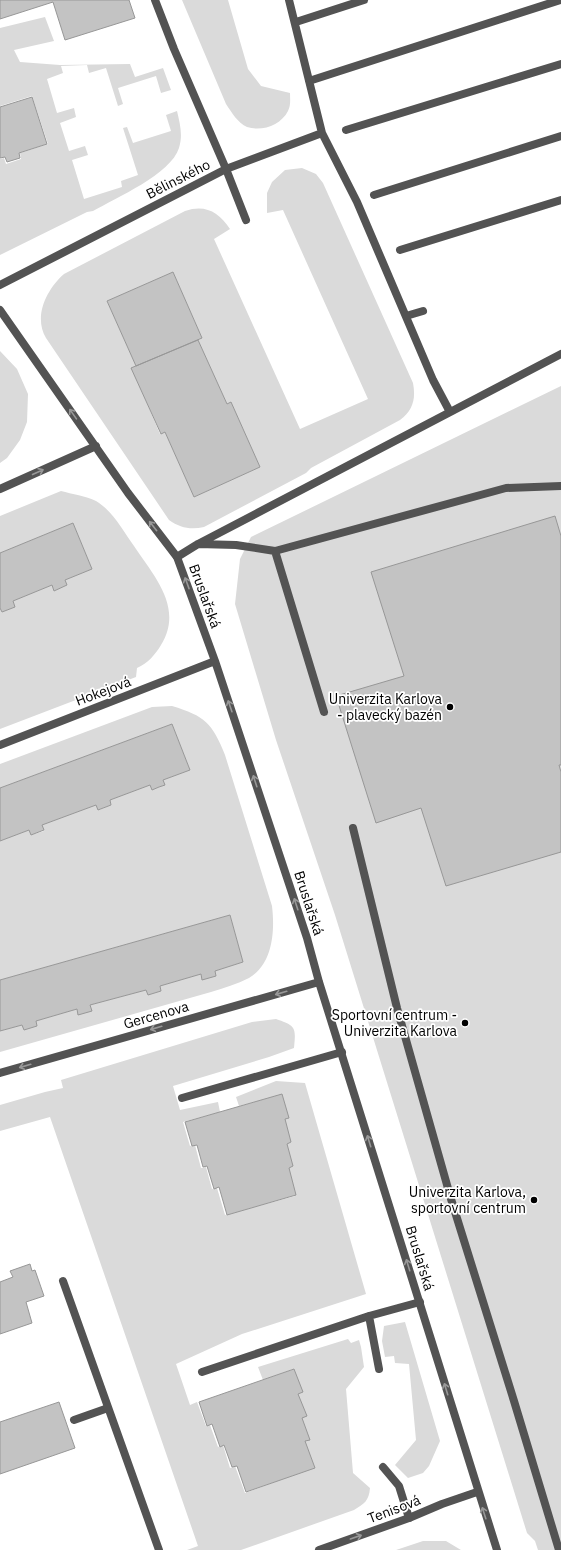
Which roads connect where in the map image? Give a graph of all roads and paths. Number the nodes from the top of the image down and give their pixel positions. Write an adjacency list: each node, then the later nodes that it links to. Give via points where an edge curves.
1 (155, 0): 11 (street, Bělinského)
2 (290, 0): 5 (street)
3 (364, 0): 5 (street)
4 (560, 0): 7 (street)
5 (296, 22): 7 (street)
6 (561, 64): 8 (street)
7 (309, 81): 9 (street)
8 (346, 130)
9 (322, 133): 11 (street); 19 (street, via 357,202)
10 (561, 136): 12 (street)
11 (226, 169): 14 (street); 16 (street, Bělinského)
12 (374, 195)
13 (561, 200): 15 (street)
14 (246, 220)
15 (400, 250)
16 (0, 285)
17 (0, 310): 22 (street, Bruslařská, one-way to 17)
18 (423, 311): 19 (street)
19 (406, 316): 21 (street, via 433,380)
20 (561, 354): 21 (street)
21 (450, 412): 25 (street)
22 (96, 446): 24 (street, one-way to 22); 27 (street, Bruslařská, one-way to 22)
23 (561, 486): 26 (street, via 506,488)
24 (0, 489)
25 (198, 544): 26 (street, via 236,545); 27 (street)
26 (275, 551): 29 (street)
27 (177, 557): 28 (street, Bruslařská, one-way to 27)
28 (215, 661): 30 (street, Hokejová); 32 (street, Bruslařská, one-way to 28, via 307,938)
29 (324, 712)
30 (0, 745)
31 (353, 828): 49 (street, via 397,1008 451,1199)
32 (319, 982): 33 (street, Bruslařská); 34 (street, Gercenova, one-way to 34)
33 (342, 1052): 35 (street); 37 (street, Bruslařská, one-way to 33)
34 (0, 1073)
35 (182, 1098)
36 (63, 1281): 41 (street)
37 (420, 1302): 38 (street); 44 (street, Bruslařská, one-way to 37)
38 (369, 1316): 39 (street); 40 (street)
39 (379, 1369)
40 (202, 1372)
41 (108, 1408): 42 (street); 46 (street)
42 (74, 1420)
43 (383, 1467): 45 (street, via 399,1486)
44 (478, 1492): 45 (street, Tenisová); 48 (street, Bruslařská, one-way to 44)
45 (409, 1518): 47 (street, Tenisová, one-way to 45)
46 (159, 1550)
47 (319, 1550)
48 (497, 1550)
49 (559, 1550)

